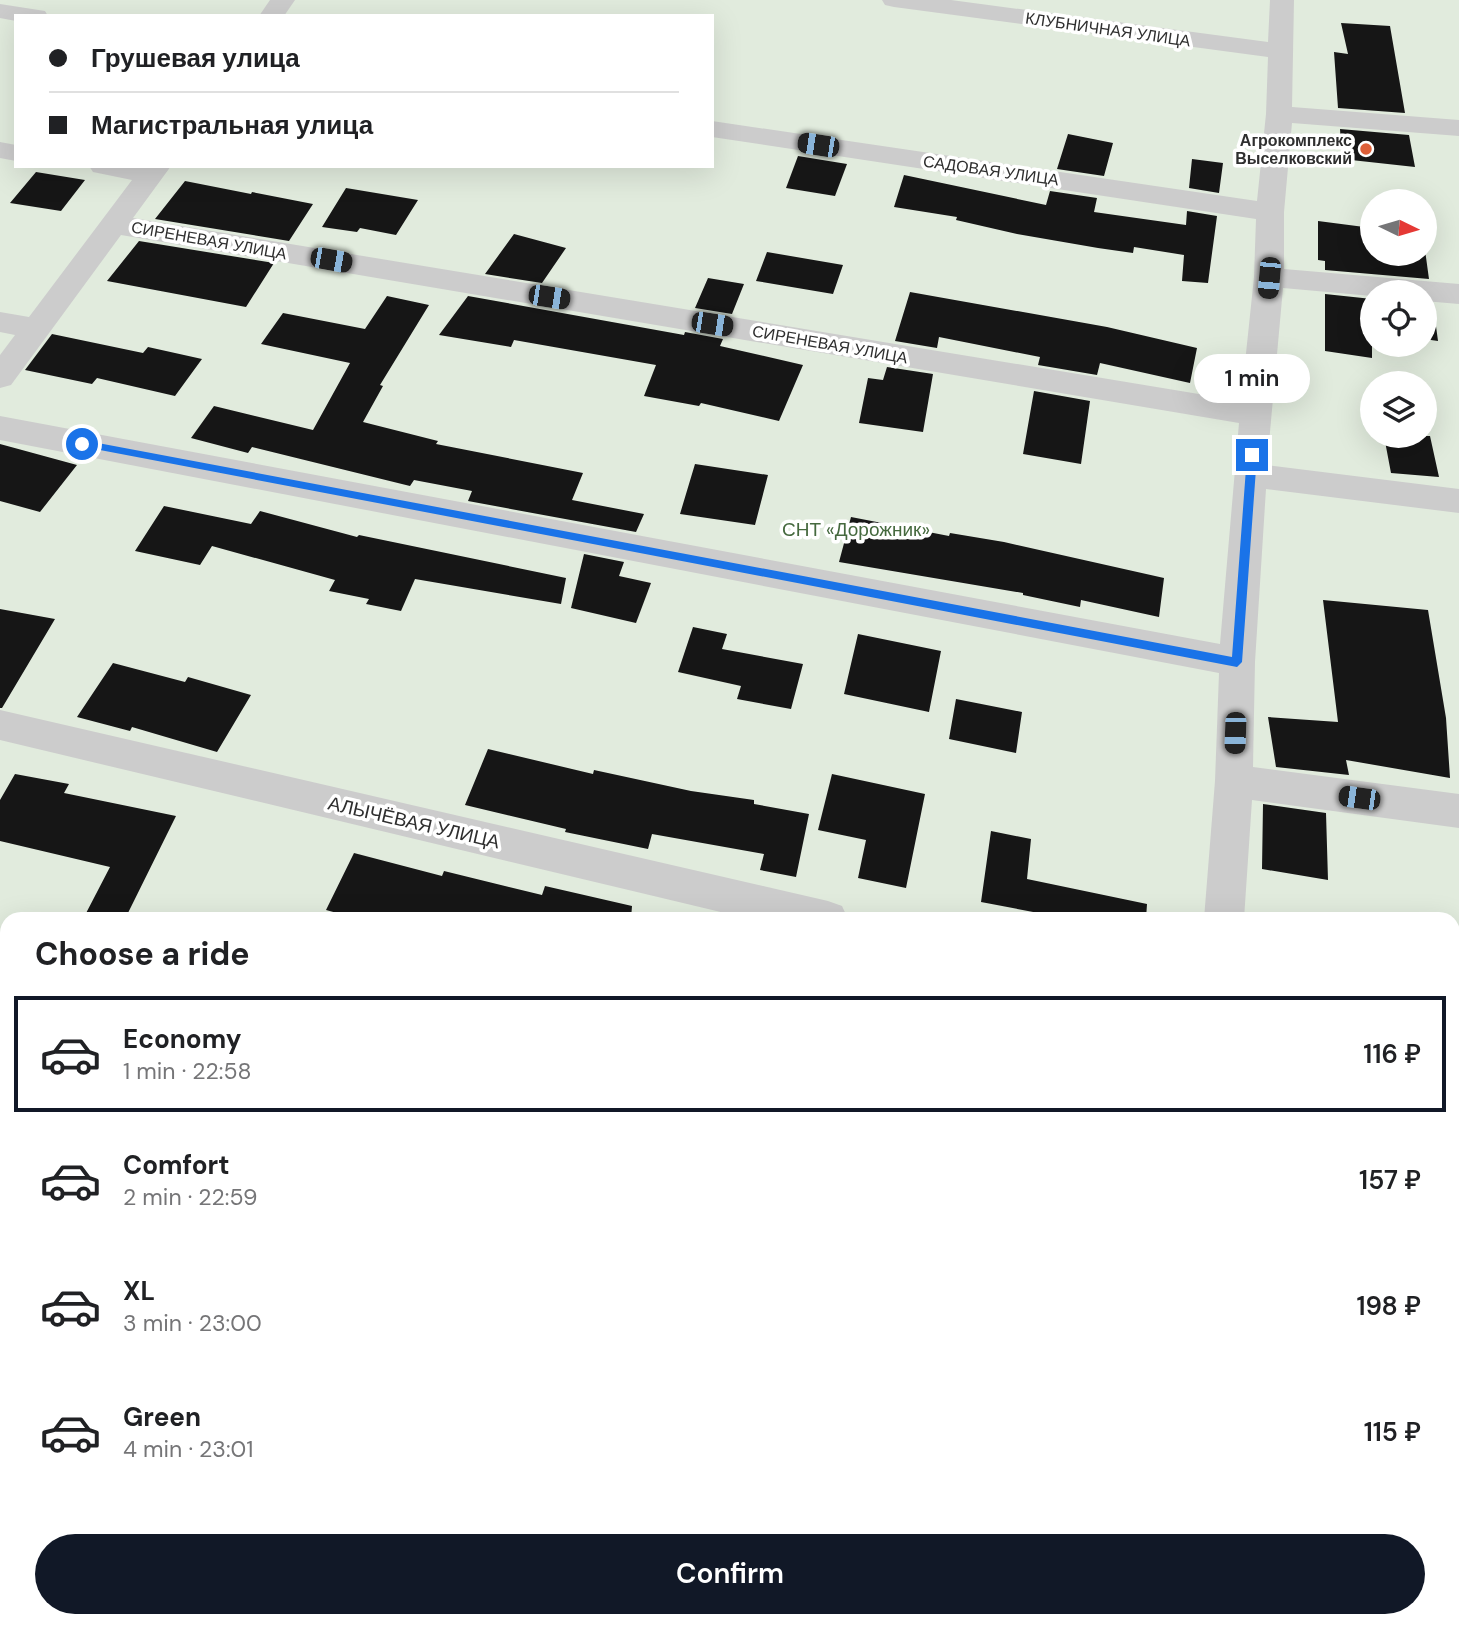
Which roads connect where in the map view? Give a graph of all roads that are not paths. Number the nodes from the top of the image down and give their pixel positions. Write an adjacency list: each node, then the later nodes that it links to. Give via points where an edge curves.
1 (894, 0): 5 (street, КЛУБНИЧНАЯ УЛИЦА)
2 (1282, 0): 5 (street)
3 (0, 10): 4 (street)
4 (24, 14)
5 (1280, 51): 6 (street)
6 (1279, 114): 7 (street); 11 (street)
7 (1459, 128)
8 (714, 129): 11 (street, САДОВАЯ УЛИЦА)
9 (128, 168): 10 (street)
10 (154, 170): 12 (street)
11 (1270, 212): 13 (street)
12 (113, 224): 16 (street); 18 (street, СИРЕНЕВАЯ УЛИЦА)
13 (1269, 278): 14 (street); 18 (street)
14 (1459, 294)
15 (0, 322): 16 (street)
16 (35, 328): 17 (street)
17 (0, 377)
18 (1257, 415): 20 (street)
19 (0, 428): 22 (street)
20 (1250, 475): 21 (street); 22 (street)
21 (1459, 501)
22 (1237, 662): 24 (street)
23 (0, 725): 26 (street, АЛЫЧЁВАЯ УЛИЦА)
24 (1234, 781): 25 (street); 27 (street)
25 (1459, 811)
26 (798, 912)
27 (1225, 912)

